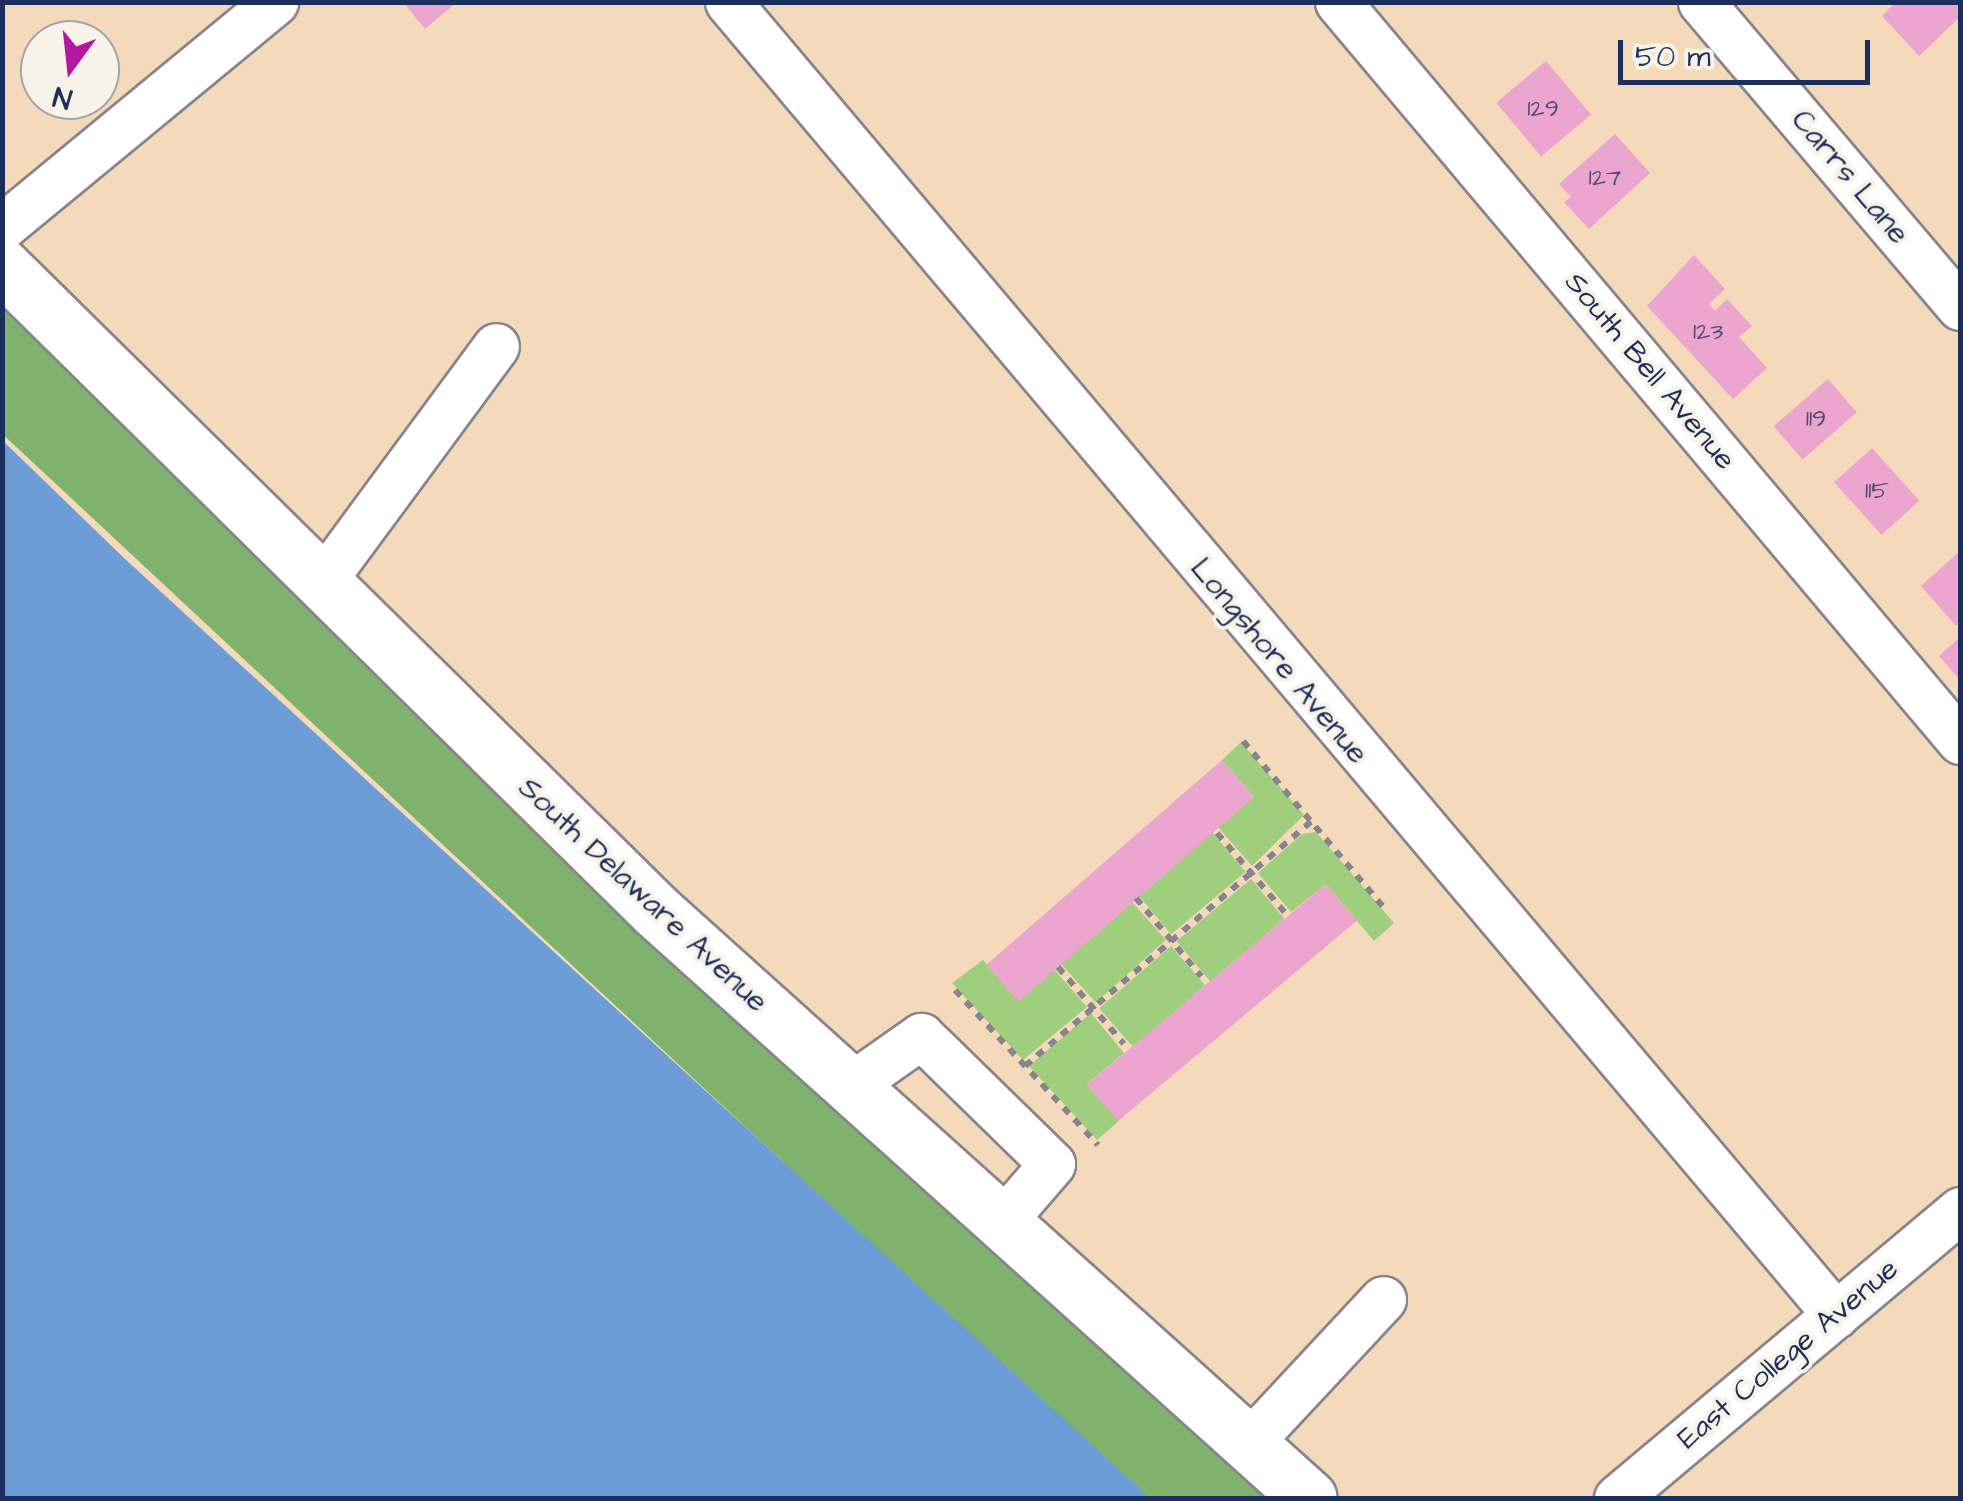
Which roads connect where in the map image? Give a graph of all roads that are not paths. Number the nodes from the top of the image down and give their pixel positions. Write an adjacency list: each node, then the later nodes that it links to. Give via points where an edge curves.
1 (275, 2): 5 (street)
2 (728, 2): 15 (street, Longshore Avenue)
3 (1338, 2): 10 (street, South Bell Avenue)
4 (1701, 2): 7 (street, Carrs Lane)
5 (2, 227)
6 (2, 266): 9 (main road, South Delaware Avenue)
7 (1960, 307)
8 (496, 346): 9 (street)
9 (322, 582): 11 (main road, South Delaware Avenue, via 655,910)
10 (1960, 741)
11 (850, 1086): 13 (main road, South Delaware Avenue); 13 (street, via 922,1036 1052,1164)
12 (1960, 1210): 15 (street, East College Avenue)
13 (1002, 1222): 16 (main road, South Delaware Avenue)
14 (1383, 1299): 16 (street)
15 (1836, 1315): 18 (street, East College Avenue)
16 (1248, 1444): 17 (main road, South Delaware Avenue)
17 (1309, 1498)
18 (1617, 1498)

